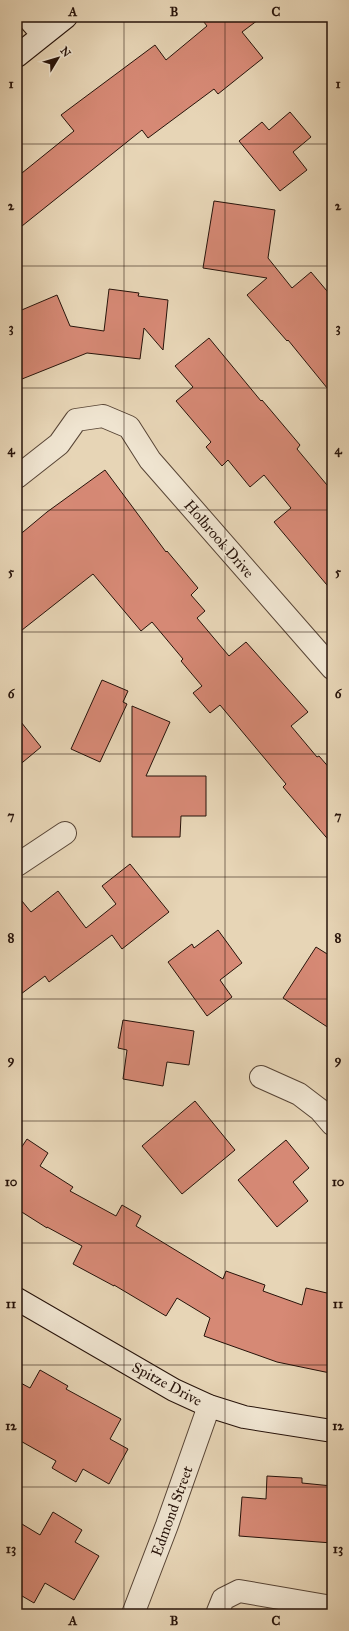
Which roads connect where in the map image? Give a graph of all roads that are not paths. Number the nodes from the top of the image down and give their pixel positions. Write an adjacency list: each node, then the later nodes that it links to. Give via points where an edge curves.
1 (27, 17): 3 (street)
2 (66, 17): 3 (street)
3 (43, 35): 4 (street)
4 (17, 56)
5 (17, 477): 6 (street, Holbrook Drive, via 59,444 76,420 103,416 129,427 150,460)
6 (332, 668)
7 (65, 833): 8 (street)
8 (17, 865)
9 (262, 1077): 10 (street, via 299,1094 320,1110)
10 (332, 1124)
11 (17, 1299): 12 (street, Spitze Drive, via 174,1390)
12 (209, 1406): 13 (street, Spitze Drive, via 244,1417); 15 (street, Edmond Street)
13 (332, 1431)
14 (332, 1607): 16 (street, via 239,1591 223,1599)
15 (133, 1614)
16 (216, 1614)

